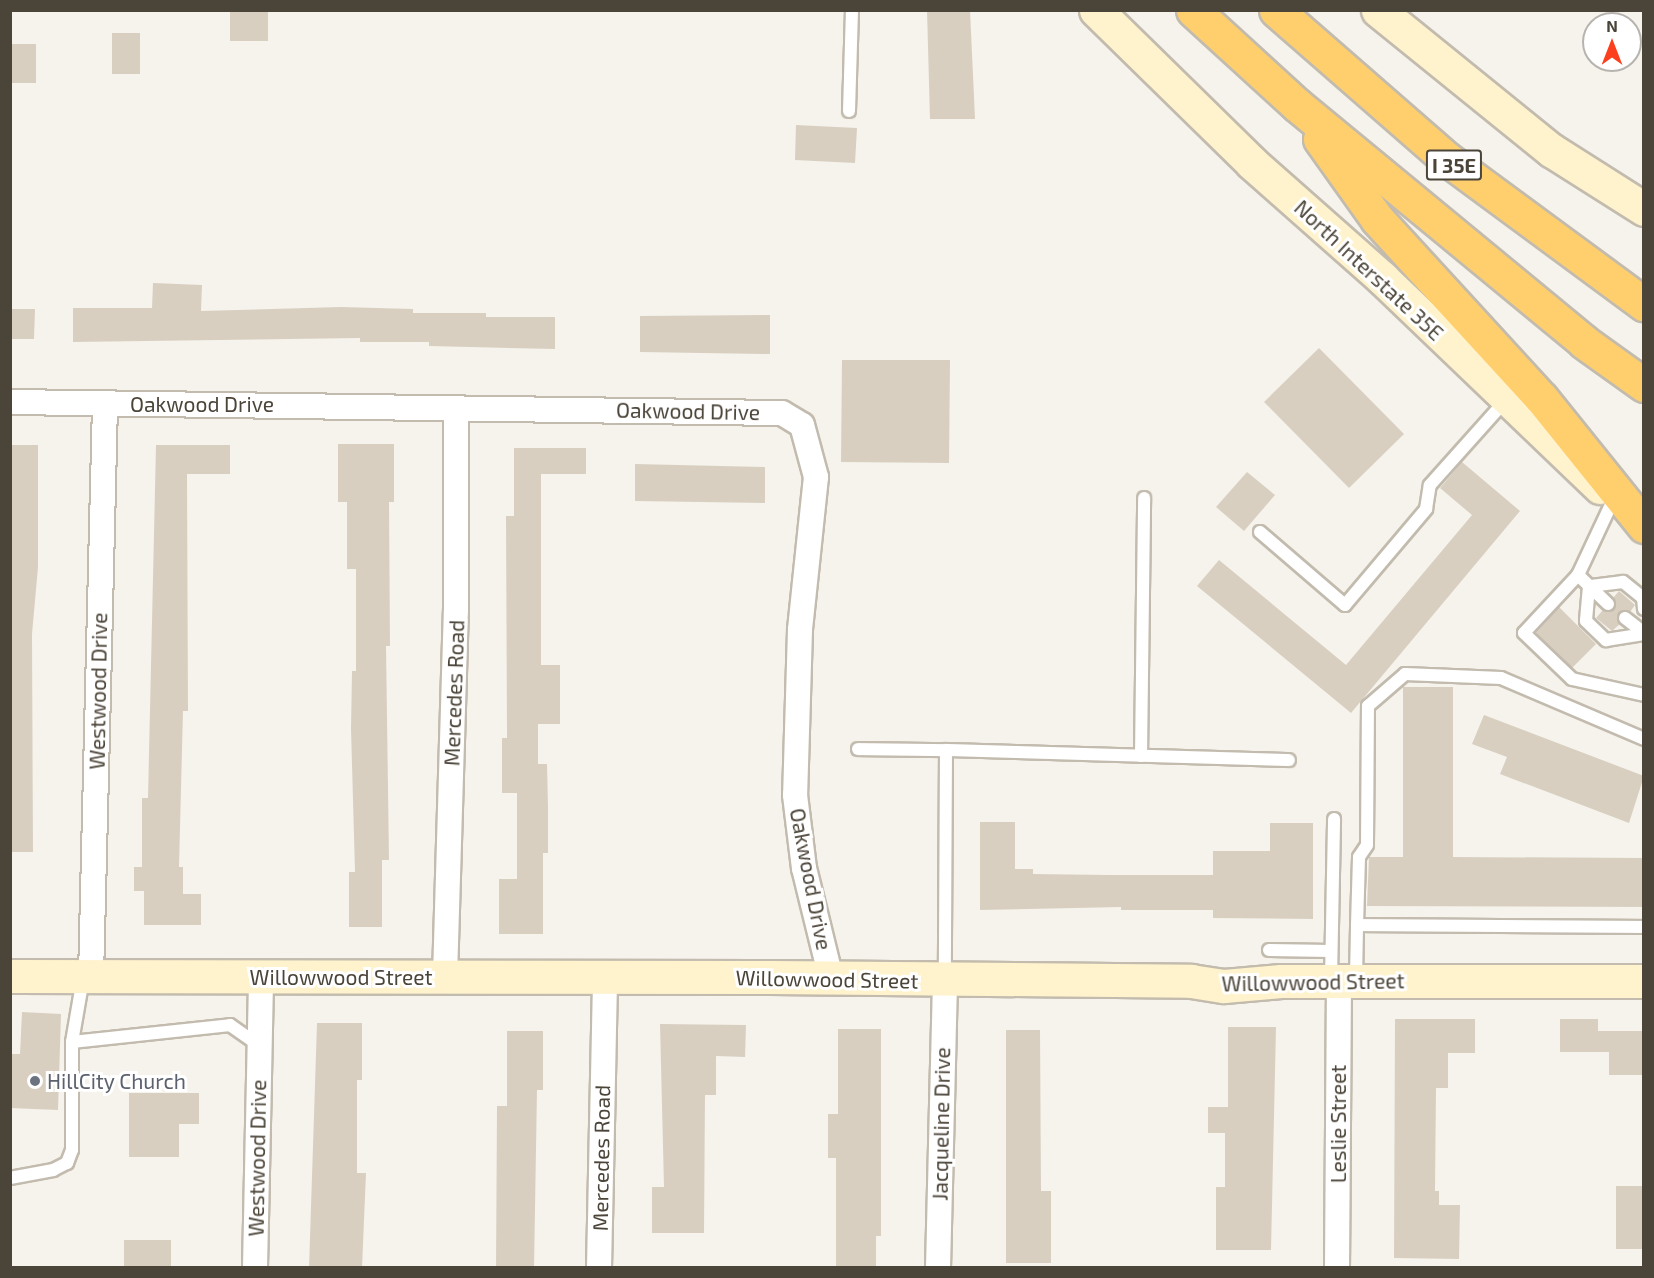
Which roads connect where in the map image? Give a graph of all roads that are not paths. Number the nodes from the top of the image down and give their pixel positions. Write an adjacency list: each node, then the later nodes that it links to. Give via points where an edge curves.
1 (852, 10): 7 (lane)
2 (1096, 10): 11 (street, North Interstate 35E, via 1252,163 1382,278)
3 (1193, 10): 6 (highway, I 35E)
4 (1276, 10): 9 (highway, I 35E, via 1446,159)
5 (1378, 10): 8 (street, via 1551,150)
6 (1297, 105): 10 (highway, I 35E, via 1584,342); 15 (highway, via 1377,219 1542,399)
7 (849, 111)
8 (1644, 209)
9 (1644, 304)
10 (1644, 385)
11 (1506, 400): 15 (street, North Interstate 35E); 18 (lane, via 1430,486 1426,509 1345,605)
12 (10, 402): 13 (street, Oakwood Drive)
13 (105, 404): 14 (street, Oakwood Drive); 37 (street, Westwood Drive)
14 (456, 409): 39 (street, Mercedes Road, via 456,611); 41 (street, Oakwood Drive, via 782,413 802,425 816,477 800,630 795,795 804,868)
15 (1615, 496): 17 (highway); 19 (lane)
16 (1144, 498): 29 (lane)
17 (1644, 527)
18 (1260, 532)
19 (1578, 575): 20 (lane); 25 (lane, via 1524,633 1572,679)
20 (1589, 586): 21 (lane); 22 (lane, via 1623,582 1643,598); 24 (lane, via 1586,621 1606,640)
21 (1608, 604)
22 (1644, 609)
23 (1625, 618): 24 (lane)
24 (1644, 634)
25 (1644, 695)
26 (1644, 739): 32 (lane, via 1501,678 1404,675 1368,706 1366,844 1359,857)
27 (858, 749): 28 (lane)
28 (946, 750): 29 (lane); 42 (lane)
29 (1141, 756): 30 (lane)
30 (1289, 760)
31 (1334, 819): 35 (lane)
32 (1357, 925): 33 (lane); 35 (lane)
33 (1644, 927)
34 (1269, 950): 35 (lane)
35 (1340, 973): 42 (street, Willowwood Street, via 1224,986 1191,981); 43 (street, Willowwood Street); 50 (street, Leslie Street)
36 (10, 976): 37 (street, Willowwood Street)
37 (81, 977): 38 (street, Willowwood Street); 44 (lane)
38 (261, 977): 39 (street, Willowwood Street); 45 (street, Westwood Drive)
39 (445, 977): 40 (street, Willowwood Street)
40 (605, 977): 41 (street, Willowwood Street); 48 (street, Mercedes Road)
41 (831, 978): 42 (street, Willowwood Street)
42 (945, 980): 49 (street, Jacqueline Drive)
43 (1644, 981)
44 (72, 1042): 45 (lane, via 230,1025); 46 (lane, via 72,1150 67,1163)
45 (259, 1045): 47 (street, Westwood Drive)
46 (10, 1178)
47 (255, 1268)
48 (599, 1268)
49 (938, 1268)
50 (1337, 1268)

